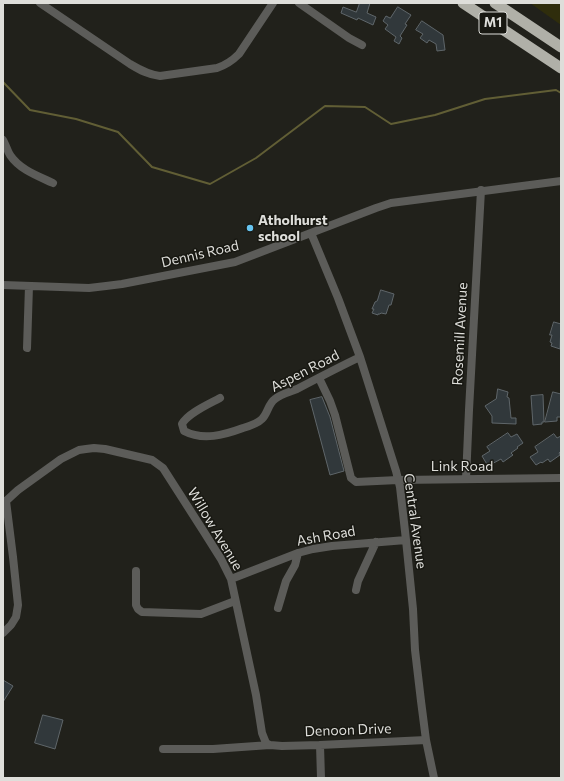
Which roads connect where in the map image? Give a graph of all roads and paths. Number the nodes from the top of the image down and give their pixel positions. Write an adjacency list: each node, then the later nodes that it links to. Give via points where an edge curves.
1 (40, 3): 2 (street, via 130,64 144,72 160,76 217,68 232,61)
2 (273, 3)
3 (299, 3): 6 (street)
4 (463, 3): 8 (highway, M1)
5 (495, 3): 7 (highway, M1)
6 (362, 45)
7 (561, 47)
8 (561, 68)
9 (3, 140): 11 (street, via 10,155 18,164)
10 (561, 181): 12 (street, Dennis Road)
11 (53, 183)
12 (481, 190): 13 (street, Dennis Road, via 391,203); 21 (street, Rosemill Avenue)
13 (311, 233): 15 (street, Dennis Road, via 236,262 122,284 89,288); 17 (street, Central Avenue)
14 (3, 285): 15 (street, Dennis Road)
15 (29, 286): 16 (street)
16 (27, 348)
17 (360, 357): 18 (street, Aspen Road); 22 (street, Central Avenue)
18 (319, 378): 19 (street, Aspen Road, via 275,399 263,419 254,424 225,435 196,435 184,431 182,424 190,415); 22 (street, Link Road, via 330,400 352,480)
19 (220, 398)
20 (561, 478): 21 (street, Link Road)
21 (466, 479): 22 (street, Link Road)
22 (398, 480): 24 (street, Central Avenue)
23 (4, 501): 28 (street, Willow Avenue, via 61,459 79,450 94,448 152,460 163,468); 32 (street, via 18,604 16,617)
24 (406, 540): 25 (street, Ash Road); 33 (street, Central Avenue)
25 (376, 542): 26 (street, Ash Road, via 332,546); 29 (street)
26 (298, 553): 28 (street, Ash Road); 31 (street)
27 (136, 571): 30 (street, via 136,605 142,612 201,614)
28 (231, 579): 30 (street, Willow Avenue)
29 (356, 590)
30 (235, 601): 34 (street, Willow Avenue, via 262,733 266,743)
31 (278, 608)
32 (3, 633)
33 (426, 740): 35 (street, Denoon Drive); 38 (street, Central Avenue)
34 (270, 745): 35 (street, Denoon Drive); 36 (street, Denoon Drive)
35 (320, 745): 37 (street)
36 (163, 749)
37 (321, 778)
38 (434, 778)

